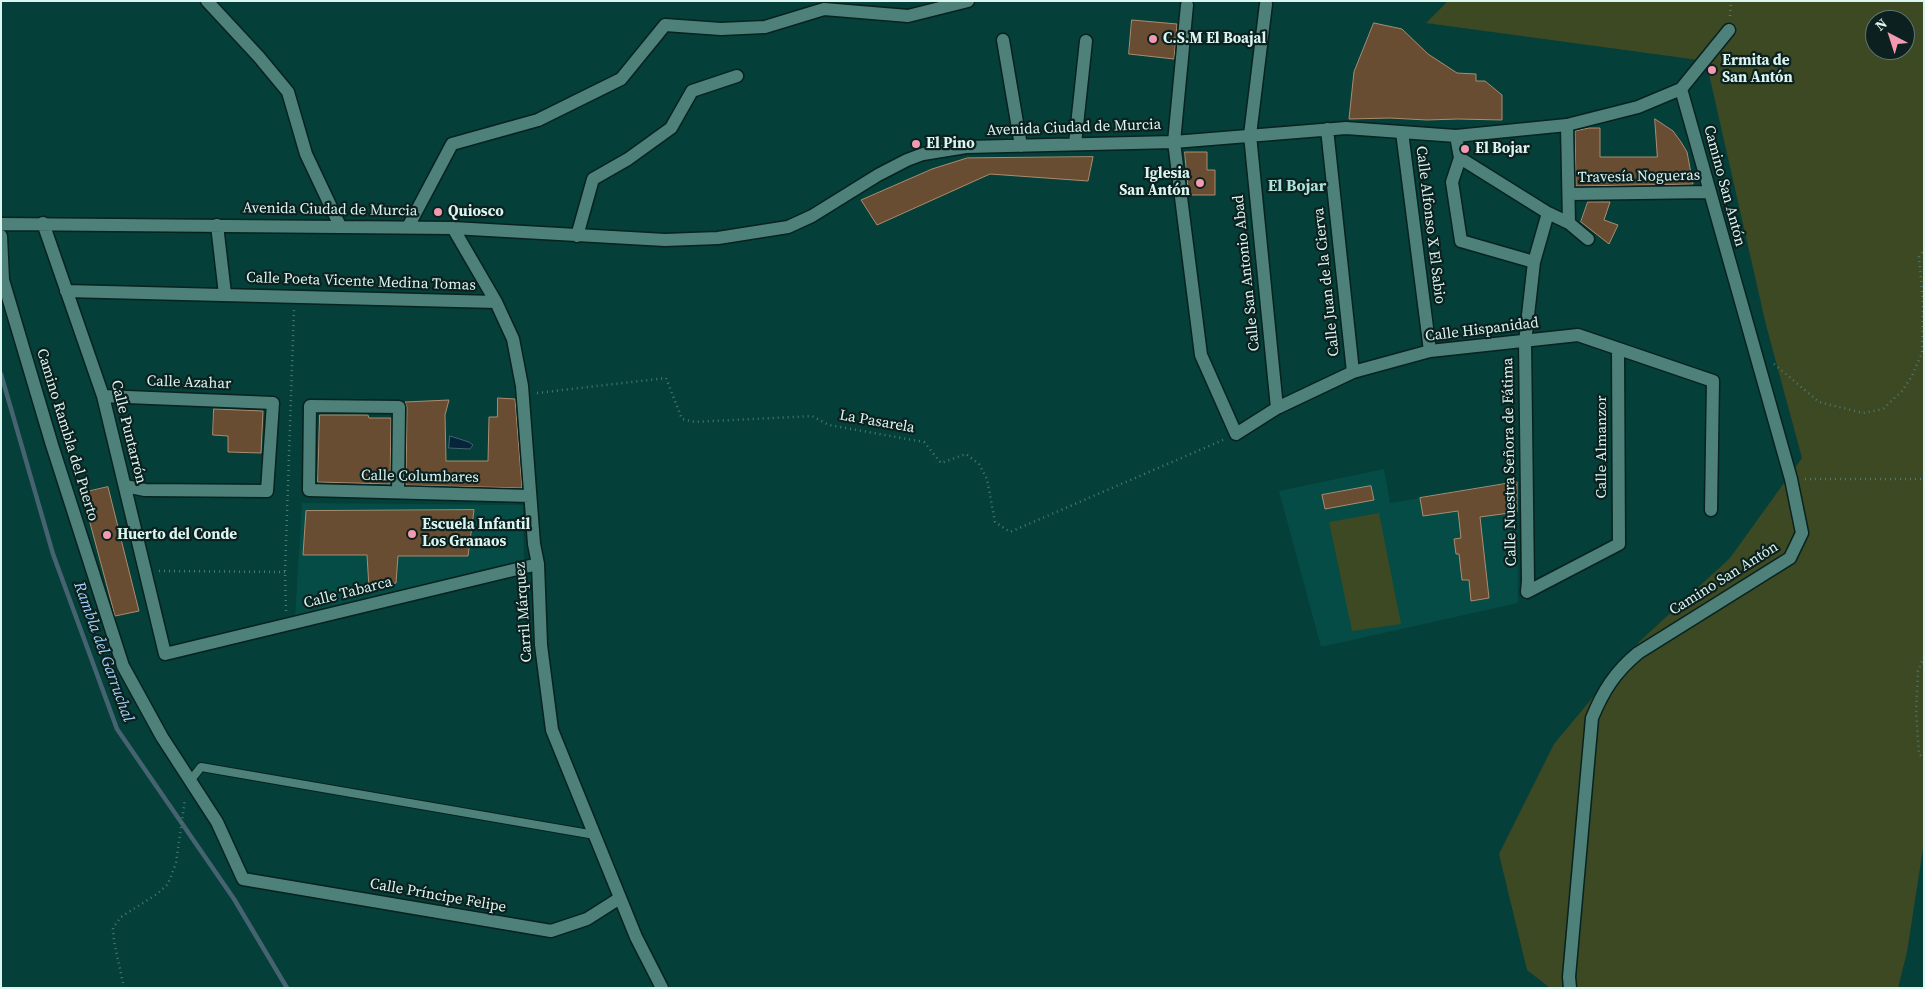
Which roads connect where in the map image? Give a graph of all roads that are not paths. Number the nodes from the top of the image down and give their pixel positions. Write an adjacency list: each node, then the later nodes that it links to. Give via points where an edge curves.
1 (207, 1): 26 (street, via 288,92 306,154)
2 (968, 1): 27 (street, via 908,16 824,9 765,27 721,30 665,25 621,79 538,120 452,144)
3 (1266, 4): 13 (street, Calle San Antonio Abad)
4 (1187, 5): 15 (street)
5 (1729, 30): 9 (street)
6 (1003, 40): 17 (street)
7 (1086, 41): 16 (street)
8 (737, 76): 30 (street, via 692,91 671,128 593,180)
9 (1681, 89): 10 (street, Avenida Ciudad de Murcia, via 1638,107); 19 (street, Camino San Antón)
10 (1568, 125): 14 (street, Avenida Ciudad de Murcia); 20 (street)
11 (1327, 129): 12 (street, Avenida Ciudad de Murcia); 13 (street, Avenida Ciudad de Murcia); 39 (street, Calle Juan de la Cierva)
12 (1402, 132): 14 (street, Avenida Ciudad de Murcia); 38 (street, Calle Alfonso X El Sabio)
13 (1250, 135): 15 (street, Avenida Ciudad de Murcia); 41 (street, Calle San Antonio Abad)
14 (1456, 136): 18 (street)
15 (1174, 142): 16 (street, Avenida Ciudad de Murcia); 41 (street, Calle Hispanidad, via 1201,355 1236,434)
16 (1075, 144): 17 (street, Avenida Ciudad de Murcia)
17 (1021, 146): 30 (street, Avenida Ciudad de Murcia, via 966,147 923,154 878,175 812,216 774,230 688,240)
18 (1460, 158): 21 (street); 32 (street, via 1452,182 1461,241)
19 (1709, 192): 20 (street, Travesía Nogueras); 54 (street, Camino San Antón, via 1790,479 1802,533 1790,558 1638,653 1624,664 1601,694 1592,718)
20 (1569, 194): 23 (street)
21 (1548, 212): 23 (street); 32 (street, Calle Nuestra Señora de Fátima)
22 (43, 223): 24 (street, Avenida Ciudad de Murcia); 25 (street, Avenida Ciudad de Murcia); 33 (street, Calle Puntarrón)
23 (1569, 223): 31 (street)
24 (1, 224)
25 (217, 225): 26 (street, Avenida Ciudad de Murcia); 34 (street, Calle Poeta Vicente Medina Tomas)
26 (340, 226): 27 (street, Avenida Ciudad de Murcia)
27 (408, 227): 28 (street, Avenida Ciudad de Murcia)
28 (453, 228): 30 (street, Avenida Ciudad de Murcia); 35 (street, Carril Márquez)
29 (1, 236): 49 (street, Camino Rambla del Puerto, via 3,280 123,666)
30 (576, 236)
31 (1588, 240)
32 (1534, 262): 36 (street, Calle Nuestra Señora de Fátima)
33 (66, 291): 34 (street, Calle Poeta Vicente Medina Tomas); 40 (street, Calle Puntarrón)
34 (225, 294): 35 (street, Calle Poeta Vicente Medina Tomas)
35 (496, 302): 44 (street, Carril Márquez, via 513,339 522,395)
36 (1525, 342): 37 (street, Calle Hispanidad, via 1578,335); 38 (street, Calle Hispanidad); 46 (street, Calle Nuestra Señora de Fátima, via 1527,592)
37 (1618, 350): 45 (street, Calle Hispanidad, via 1713,381); 46 (street, Calle Almanzor)
38 (1430, 351): 39 (street, Calle Hispanidad)
39 (1354, 372): 41 (street, Calle Hispanidad)
40 (104, 396): 42 (street, Calle Puntarrón); 42 (street, Calle Azahar, via 273,403 267,491 145,490)
41 (1277, 408)
42 (125, 486): 48 (street, Calle Puntarrón)
43 (398, 492): 43 (street, Calle Columbares, via 399,407 310,406 309,490); 44 (street, Calle Columbares)
44 (530, 496): 47 (street, Carril Márquez)
45 (1711, 510)
46 (1619, 544)
47 (538, 564): 48 (street, Calle Tabarca); 50 (street, Carril Márquez, via 541,645 552,730)
48 (165, 654)
49 (190, 781): 50 (lane, via 201,768); 51 (street, Camino Rambla del Puerto, via 217,822)
50 (595, 835): 52 (street, Carril Márquez)
51 (243, 879): 52 (street, Calle Príncipe Felipe, via 551,931 587,919)
52 (620, 898): 53 (street, Carril Márquez)
53 (662, 988)
54 (1570, 988)

